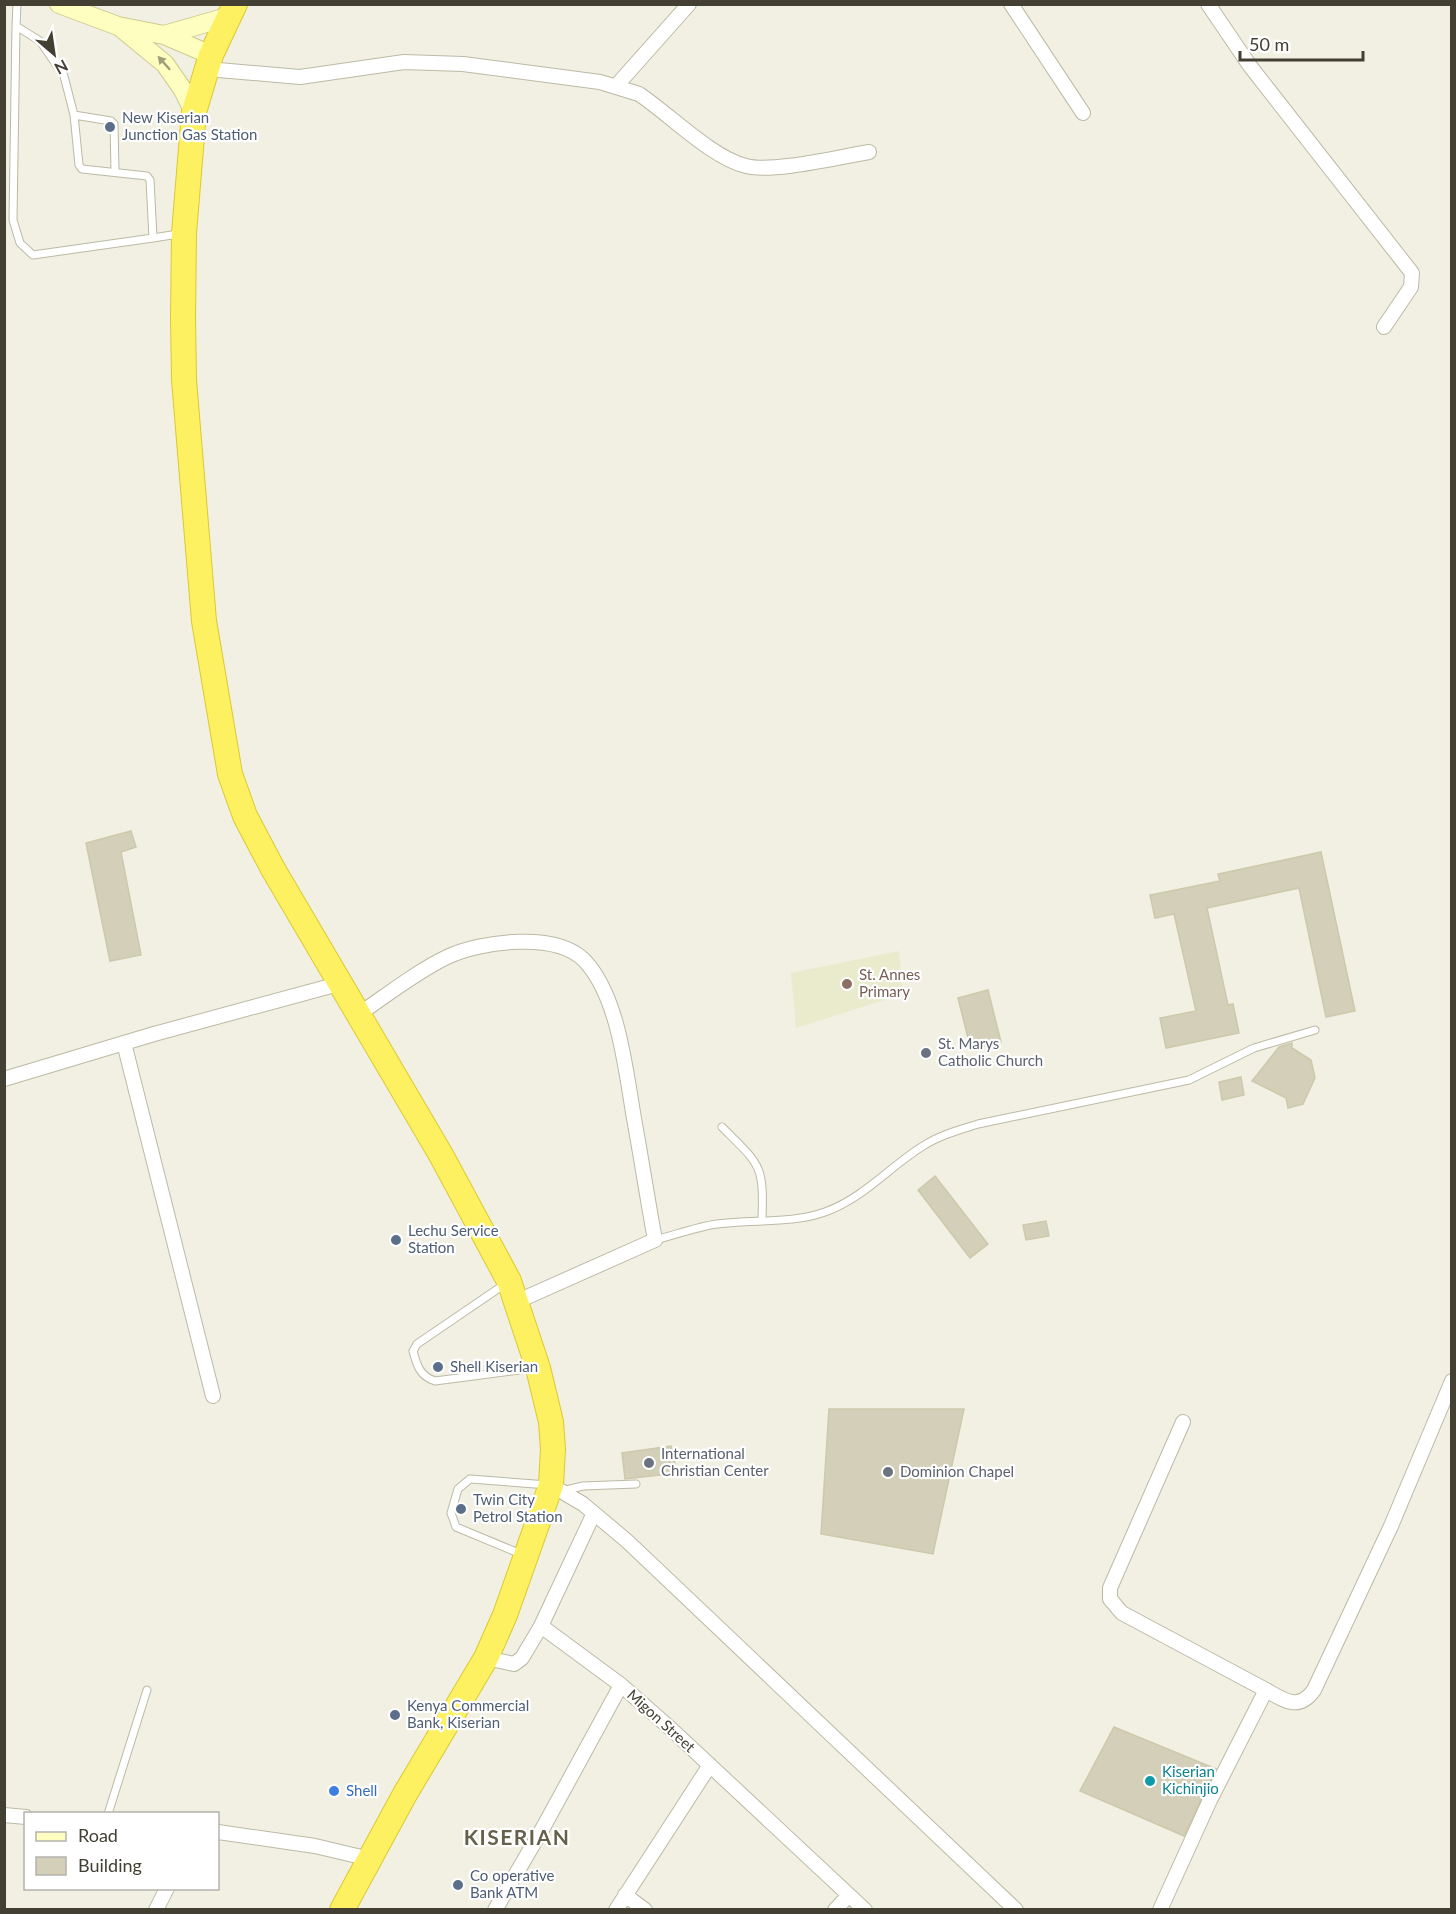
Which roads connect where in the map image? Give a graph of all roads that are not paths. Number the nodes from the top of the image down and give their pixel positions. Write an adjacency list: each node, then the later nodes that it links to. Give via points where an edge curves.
1 (17, 4): 7 (lane)
2 (59, 4): 8 (main road)
3 (689, 4): 11 (street)
4 (1011, 4): 13 (street)
5 (1208, 4): 19 (street, via 1250,66 1408,266 1413,279 1411,287)
6 (231, 11): 9 (main road); 10 (highway)
7 (16, 26): 14 (lane, via 40,41 51,54 67,83); 18 (lane, via 13,220 20,243 33,255)
8 (118, 26): 9 (main road); 12 (main road, one-way to 8, via 165,64)
9 (164, 35): 10 (main road)
10 (209, 62): 11 (street, via 300,77 404,62 463,64); 12 (highway)
11 (617, 85): 15 (street, via 639,94 709,146 747,167 773,168)
12 (194, 112): 17 (highway)
13 (1083, 114)
14 (74, 115): 16 (lane, via 79,165 82,169); 16 (lane, via 113,122)
15 (869, 152)
16 (115, 171): 18 (lane, via 143,174 150,180)
17 (184, 233): 18 (lane); 20 (highway, via 184,380 196,533 204,621 230,774 245,816)
18 (153, 238)
19 (1384, 327)
20 (342, 983): 21 (highway); 23 (street)
21 (359, 1014): 27 (street, via 448,957 489,946 535,940 570,950 583,959 605,993 624,1060); 28 (highway, via 441,1155)
22 (1314, 1030): 26 (lane, via 1254,1048 1189,1080 945,1134 922,1146 868,1190 826,1212 795,1220)
23 (124, 1043): 24 (street); 31 (street)
24 (4, 1079)
25 (722, 1127): 26 (lane, via 757,1164 762,1176)
26 (762, 1219): 27 (lane, via 714,1224)
27 (655, 1240): 28 (street)
28 (513, 1291): 29 (highway); 29 (lane, via 471,1310 417,1344 413,1351 416,1361 426,1378 435,1381)
29 (538, 1368): 34 (highway, via 551,1422)
30 (1452, 1381): 41 (street, via 1391,1526 1314,1690 1296,1704)
31 (213, 1396)
32 (1183, 1422): 41 (street, via 1110,1588 1110,1599 1122,1613)
33 (636, 1484): 34 (lane)
34 (557, 1488): 35 (street); 36 (highway); 36 (lane, via 470,1479 458,1489 451,1513 456,1527)
35 (593, 1515): 37 (street); 58 (street, via 627,1541)
36 (526, 1556): 38 (highway)
37 (540, 1626): 38 (street, via 522,1658 514,1664); 39 (street, Migon Street)
38 (486, 1658): 47 (highway)
39 (621, 1685): 42 (street, Migon Street); 53 (street)
40 (147, 1690): 43 (lane)
41 (1266, 1690): 59 (street)
42 (710, 1765): 49 (street); 50 (street, Migon Street)
43 (109, 1812)
44 (4, 1815): 45 (street)
45 (24, 1817)
46 (219, 1832): 47 (street, via 315,1846)
47 (370, 1859): 51 (highway)
48 (166, 1890): 52 (street)
49 (626, 1895): 54 (street); 55 (street)
50 (849, 1895): 56 (street); 57 (street, Migon Street)
51 (349, 1907)
52 (156, 1910)
53 (495, 1910)
54 (616, 1910)
55 (645, 1910)
56 (835, 1910)
57 (865, 1910)
58 (1016, 1910)
59 (1160, 1910)

